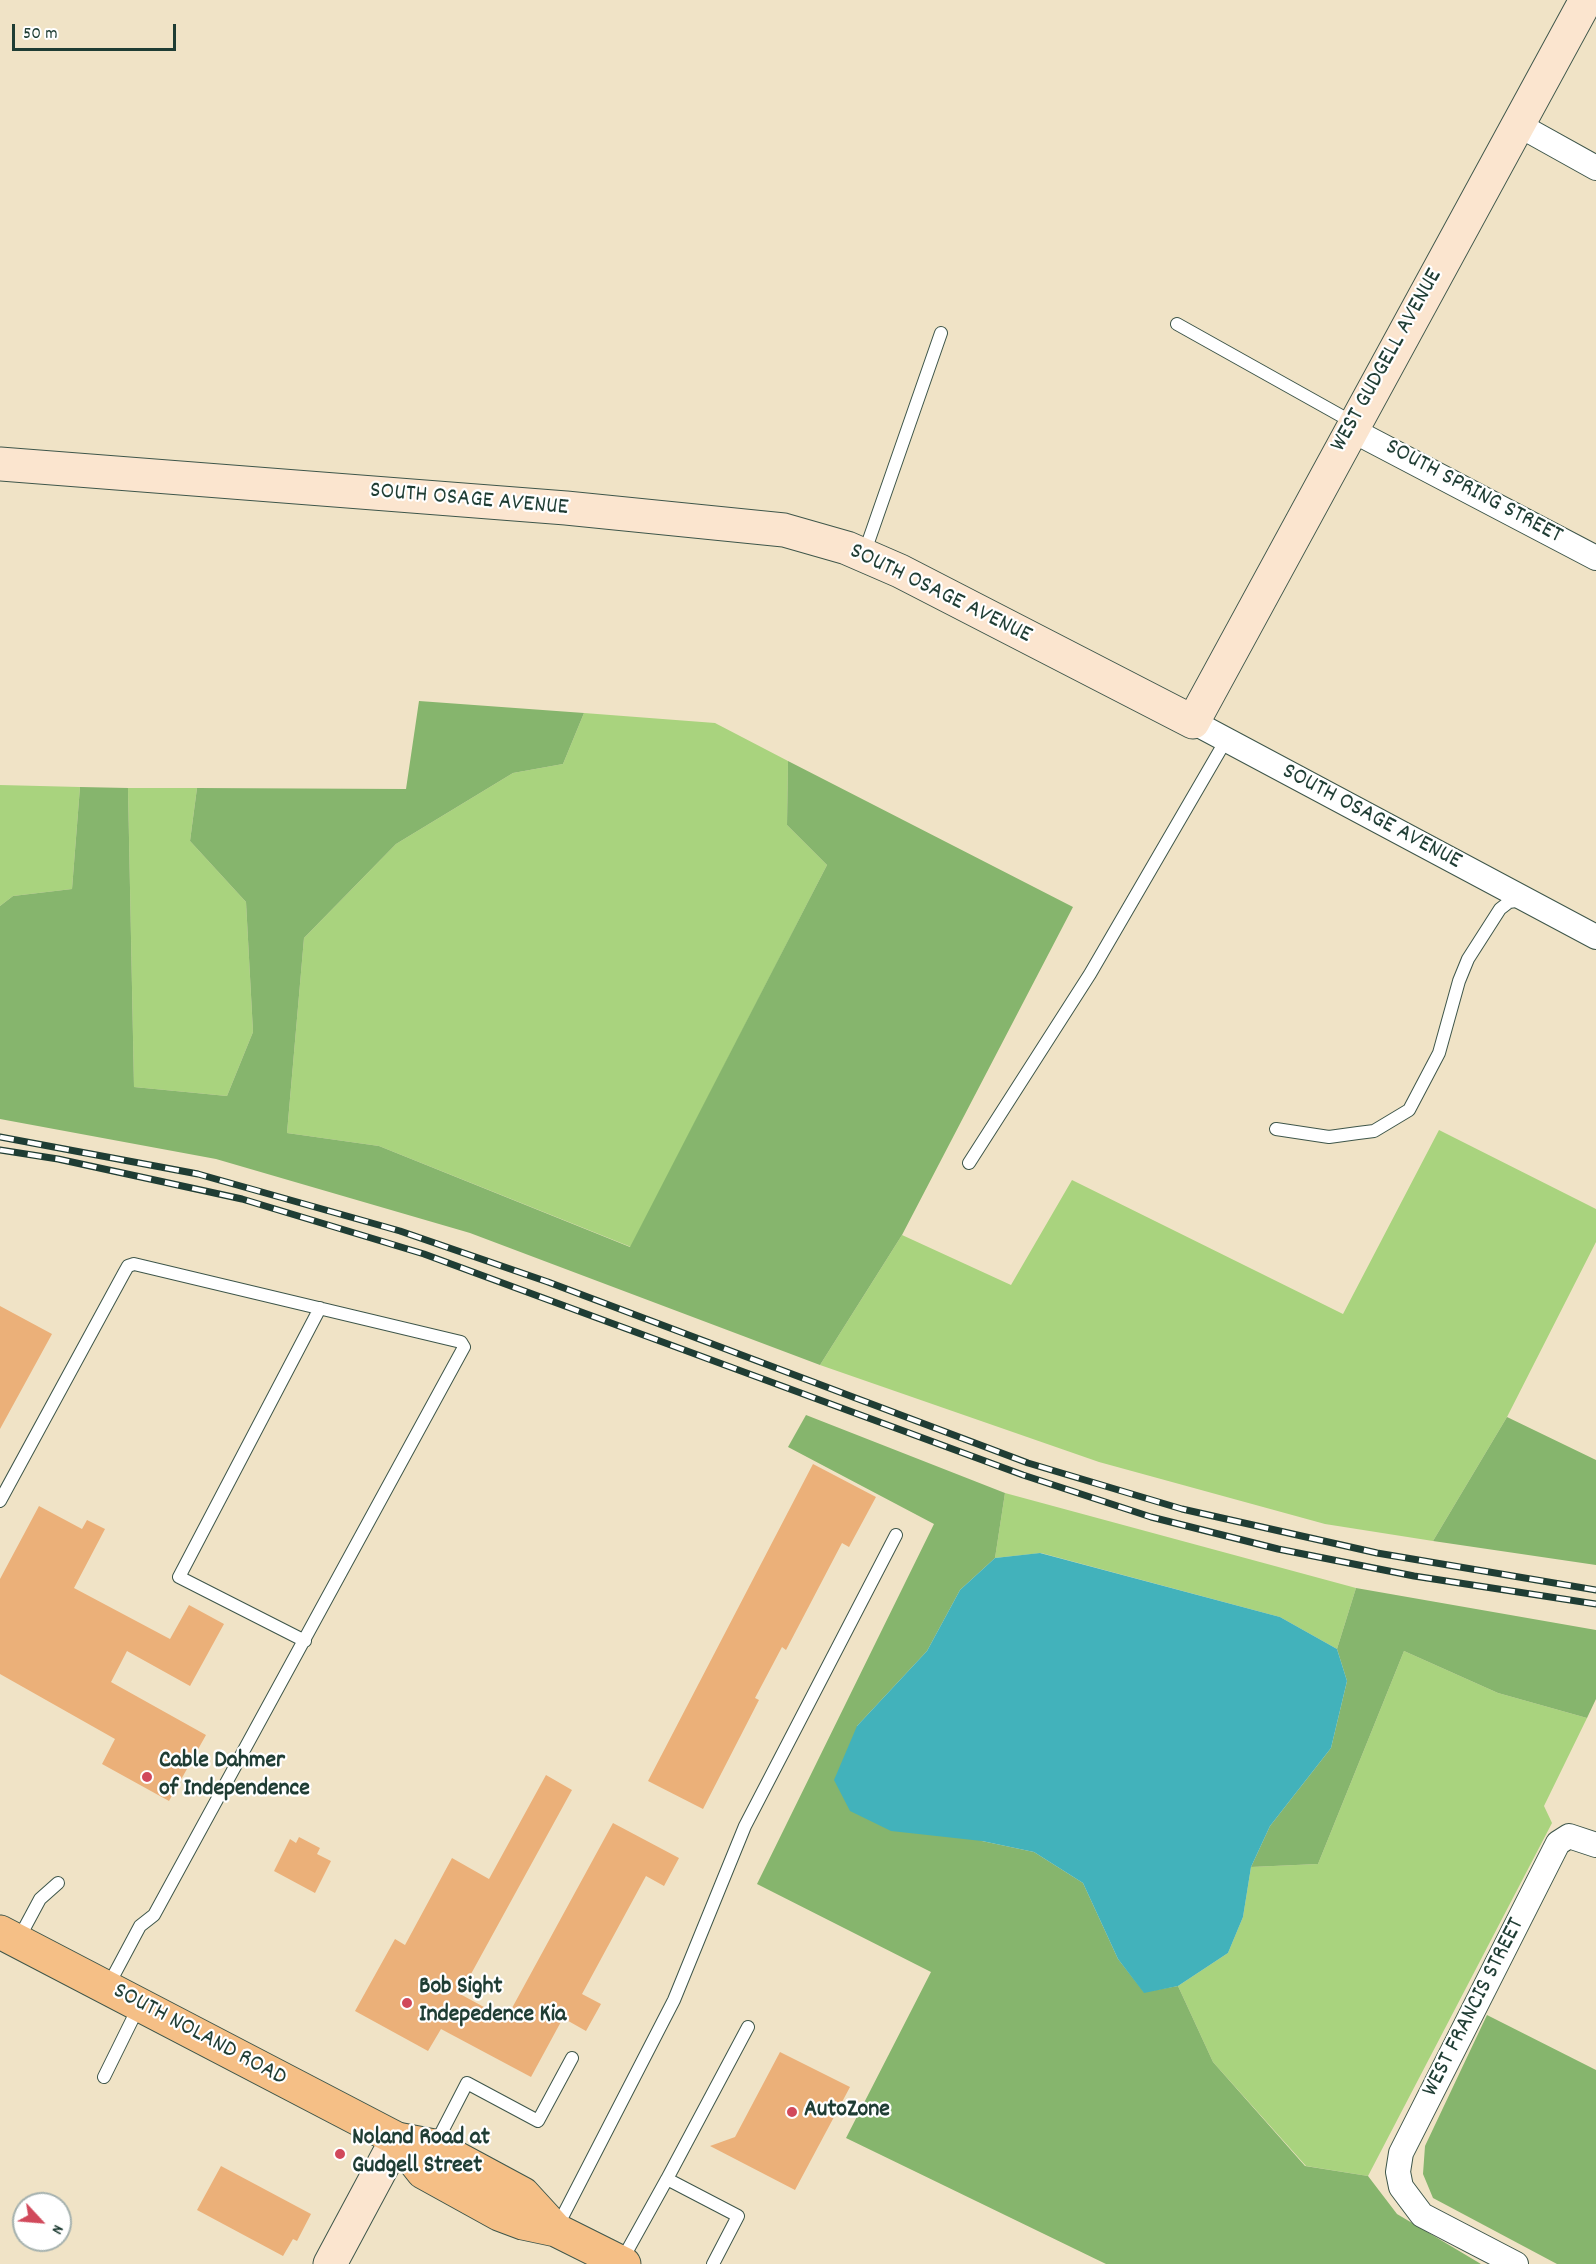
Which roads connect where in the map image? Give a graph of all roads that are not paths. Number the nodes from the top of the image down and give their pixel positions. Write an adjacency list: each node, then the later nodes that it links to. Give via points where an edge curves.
1 (1586, 0): 2 (street, WEST GUDGELL AVENUE)
2 (1517, 124): 3 (street); 6 (street, WEST GUDGELL AVENUE)
3 (1596, 168)
4 (1178, 324): 6 (lane)
5 (941, 333): 8 (lane)
6 (1352, 426): 9 (street, SOUTH SPRING STREET); 10 (street, WEST GUDGELL AVENUE)
7 (0, 464): 8 (street, SOUTH OSAGE AVENUE, via 566,508 784,530)
8 (864, 555): 10 (street, SOUTH OSAGE AVENUE)
9 (1596, 558)
10 (1192, 722): 11 (street, SOUTH OSAGE AVENUE)
11 (1226, 740): 12 (street, SOUTH OSAGE AVENUE); 15 (lane, via 1084,984)
12 (1526, 900): 13 (street, SOUTH OSAGE AVENUE); 14 (lane, via 1509,902 1500,909 1468,960 1439,1053 1409,1110 1374,1131 1358,1134 1329,1137)
13 (1596, 937)
14 (1276, 1129)
15 (969, 1163)
16 (320, 1308): 17 (lane, via 134,1264 128,1266); 19 (lane, via 179,1577); 19 (lane, via 461,1342 464,1347)
17 (0, 1501)
18 (896, 1535): 31 (lane, via 745,1826 674,2000)
19 (305, 1641): 23 (lane, via 154,1915 140,1926)
20 (1596, 1845): 35 (street, WEST FRANCIS STREET, via 1569,1836 1558,1843 1401,2153 1401,2187 1422,2215)
21 (58, 1883): 22 (lane)
22 (9, 1936): 23 (main road, SOUTH NOLAND ROAD)
23 (107, 1988): 24 (main road, SOUTH NOLAND ROAD)
24 (140, 2005): 27 (lane); 28 (main road, SOUTH NOLAND ROAD)
25 (748, 2027): 30 (lane)
26 (572, 2058): 29 (lane, via 538,2121 467,2083)
27 (104, 2077)
28 (398, 2139): 29 (main road, SOUTH NOLAND ROAD); 31 (main road, SOUTH NOLAND ROAD, via 423,2172 499,2214); 33 (street)
29 (434, 2146): 31 (main road, SOUTH NOLAND ROAD, via 523,2194)
30 (667, 2179): 32 (lane); 34 (lane, via 738,2216)
31 (556, 2230): 32 (main road, SOUTH NOLAND ROAD)
32 (622, 2263)
33 (330, 2264)
34 (713, 2264)
35 (1516, 2264)

